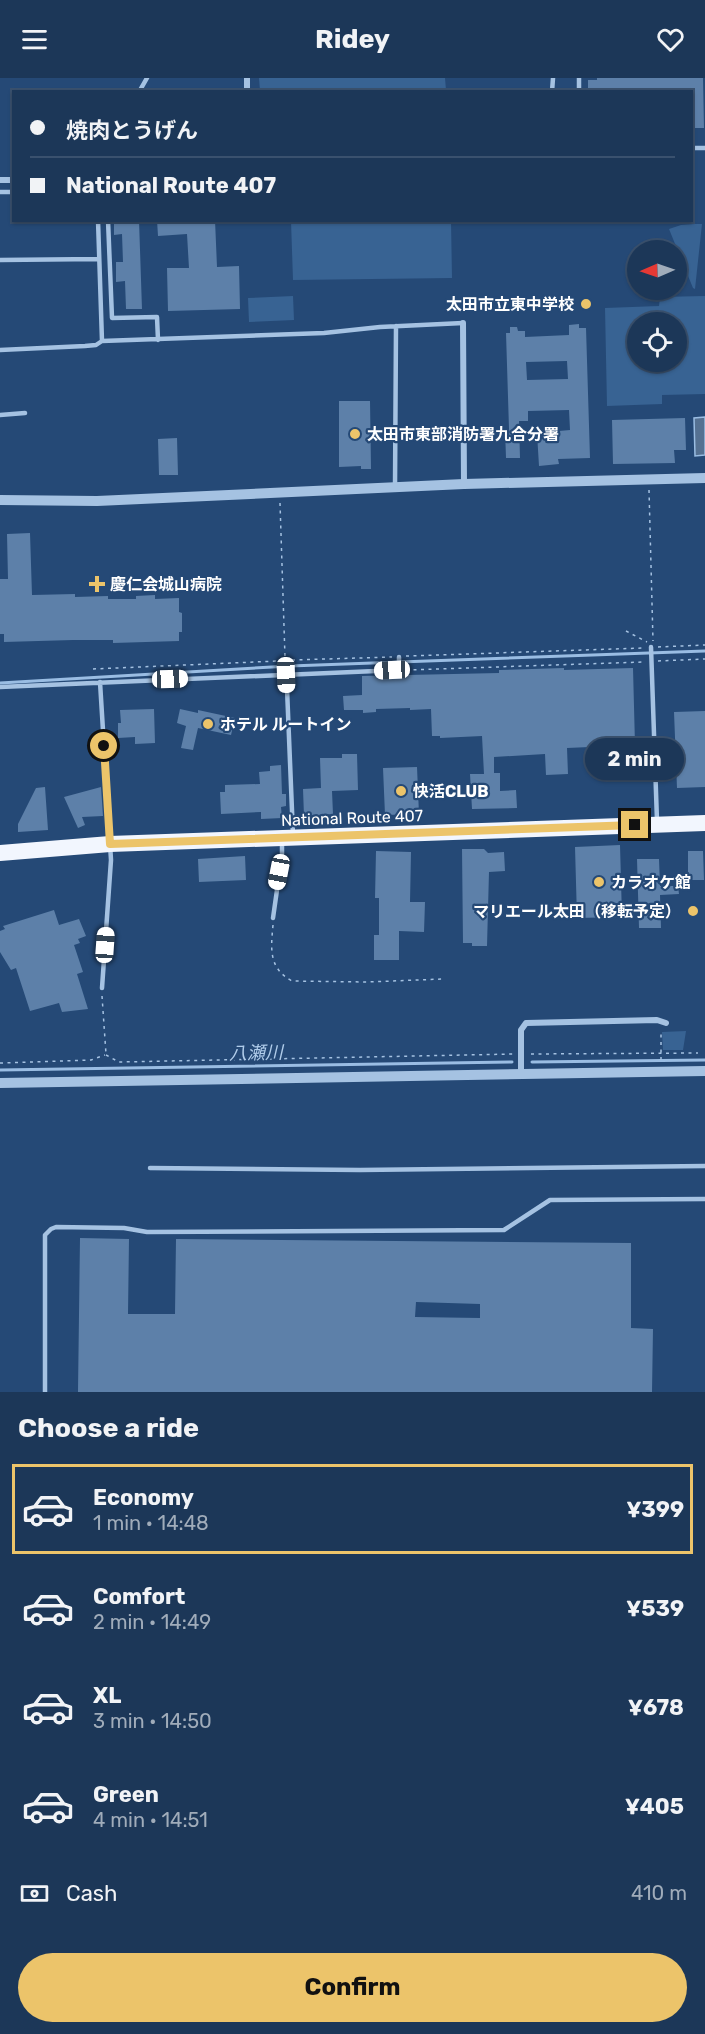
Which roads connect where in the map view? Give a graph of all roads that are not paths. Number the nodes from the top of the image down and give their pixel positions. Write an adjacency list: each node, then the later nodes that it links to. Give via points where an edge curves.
1 (98, 222): 3 (lane)
2 (108, 222): 7 (lane, via 112,318 158,317)
3 (99, 259): 4 (lane); 8 (lane)
4 (0, 260)
5 (463, 323): 6 (lane); 13 (street)
6 (396, 326): 7 (lane); 14 (lane)
7 (158, 340): 8 (lane)
8 (102, 341): 9 (lane, via 85,346)
9 (0, 350)
10 (25, 413): 11 (lane)
11 (0, 415)
12 (705, 478): 13 (street)
13 (464, 484): 14 (street)
14 (395, 487): 15 (street, via 97,501)
15 (0, 500)
16 (651, 649): 23 (lane)
17 (399, 658): 19 (lane, via 399,669)
18 (286, 664): 19 (lane)
19 (286, 673): 20 (lane); 24 (lane)
20 (100, 682): 21 (lane); 25 (lane)
21 (0, 687)
22 (705, 822): 23 (highway, National Route 407)
23 (657, 824): 24 (highway, National Route 407)
24 (287, 838): 25 (highway, National Route 407); 27 (lane)
25 (110, 844): 26 (highway, National Route 407); 28 (lane)
26 (0, 853)
27 (273, 918)
28 (102, 988)
29 (666, 1023): 31 (street, via 531,1022 521,1029)
30 (705, 1071): 31 (street)
31 (521, 1075): 32 (street)
32 (0, 1083)
33 (705, 1166): 34 (lane)
34 (150, 1168)
35 (705, 1199): 36 (lane, via 550,1200 504,1230 147,1232 56,1227 45,1235)
36 (45, 1392)

